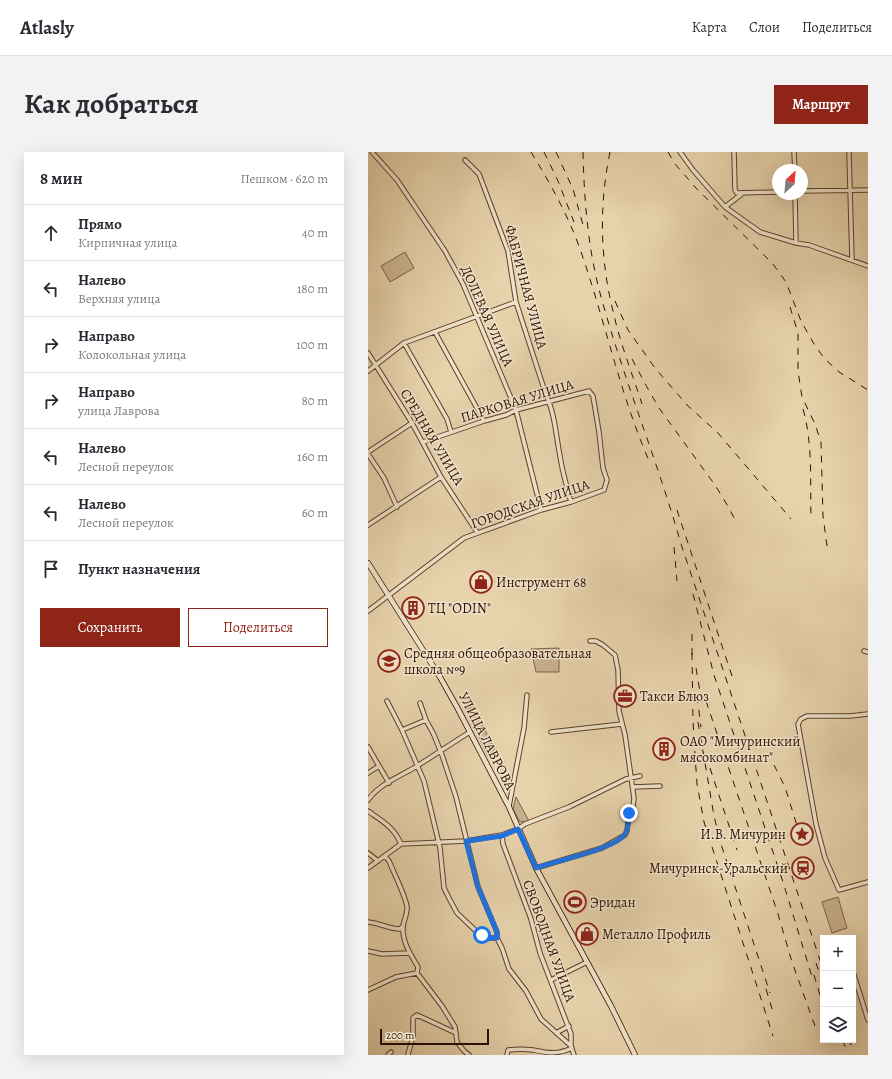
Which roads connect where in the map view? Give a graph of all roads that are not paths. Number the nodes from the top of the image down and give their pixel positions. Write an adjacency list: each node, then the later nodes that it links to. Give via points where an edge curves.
1 (372, 152): 19 (street, ДОЛЕВАЯ УЛИЦА, via 397,180 445,251 463,284)
2 (680, 152): 14 (street)
3 (734, 152): 12 (street, via 736,190 737,193)
4 (794, 152): 7 (street)
5 (849, 152): 8 (street)
6 (465, 160): 18 (street, ФАБРИЧНАЯ УЛИЦА, via 479,174 508,251)
7 (795, 164)
8 (850, 190): 9 (street); 11 (street); 16 (street)
9 (868, 190)
10 (772, 192): 12 (street)
11 (808, 192)
12 (743, 193): 14 (street)
13 (796, 200): 15 (street)
14 (725, 207): 15 (street, via 760,232)
15 (796, 243): 16 (street, via 810,245)
16 (852, 260): 17 (street)
17 (868, 266)
18 (516, 302): 19 (street); 25 (street, ФАБРИЧНАЯ УЛИЦА)
19 (476, 318): 20 (street); 26 (street, ДОЛЕВАЯ УЛИЦА)
20 (435, 332): 21 (street); 27 (street)
21 (404, 343): 23 (street); 29 (street, via 447,419)
22 (368, 353): 23 (street, СРЕДНЯЯ УЛИЦА)
23 (376, 365): 24 (street); 28 (street, СРЕДНЯЯ УЛИЦА)
24 (368, 371)
25 (549, 402): 26 (street, ПАРКОВАЯ УЛИЦА); 33 (street, ПАРКОВАЯ УЛИЦА, via 589,391 593,396 607,480); 34 (street, ФАБРИЧНАЯ УЛИЦА)
26 (516, 410): 27 (street, ПАРКОВАЯ УЛИЦА); 36 (street, ДОЛЕВАЯ УЛИЦА)
27 (484, 421): 29 (street, ПАРКОВАЯ УЛИЦА)
28 (412, 423): 30 (street, СРЕДНЯЯ УЛИЦА); 31 (street)
29 (451, 432): 30 (street, ПАРКОВАЯ УЛИЦА)
30 (423, 442): 32 (street, СРЕДНЯЯ УЛИЦА)
31 (368, 453): 35 (street, via 384,478)
32 (441, 477): 35 (street); 38 (street, СРЕДНЯЯ УЛИЦА)
33 (604, 490): 34 (street, ГОРОДСКАЯ УЛИЦА)
34 (570, 502): 36 (street, ГОРОДСКАЯ УЛИЦА)
35 (397, 507): 37 (street)
36 (541, 510): 38 (street, ГОРОДСКАЯ УЛИЦА)
37 (368, 525)
38 (477, 532): 40 (street, ГОРОДСКАЯ УЛИЦА, via 464,538)
39 (368, 563): 40 (main road, УЛИЦА ЛАВРОВА)
40 (388, 596): 41 (street, ГОРОДСКАЯ УЛИЦА); 50 (main road, УЛИЦА ЛАВРОВА, via 440,677)
41 (368, 611)
42 (590, 640): 48 (street, via 603,645 615,656)
43 (527, 695): 63 (street, УЛИЦА ЛАВРОВА, via 524,728)
44 (387, 701): 49 (street)
45 (420, 703): 47 (street)
46 (868, 714): 75 (street, via 807,716 798,724 816,824 825,858 838,890)
47 (426, 720): 49 (street); 53 (street)
48 (622, 724): 51 (street); 58 (street)
49 (402, 730): 55 (street)
50 (470, 732): 53 (street); 63 (main road, УЛИЦА ЛАВРОВА)
51 (551, 732)
52 (368, 747): 54 (street)
53 (441, 750): 55 (street); 67 (street, via 456,797)
54 (379, 766): 56 (street); 59 (street)
55 (418, 766): 59 (street); 68 (street, via 431,805)
56 (368, 773)
57 (640, 776): 58 (street)
58 (631, 777): 61 (street); 65 (street)
59 (389, 783): 62 (street)
60 (660, 786): 61 (street)
61 (633, 787): 74 (street, via 633,808 629,813 625,835 602,848)
62 (368, 799)
63 (508, 807): 65 (main road, УЛИЦА ЛАВРОВА)
64 (368, 811): 69 (street, via 397,834)
65 (518, 829): 66 (street); 74 (main road, УЛИЦА ЛАВРОВА)
66 (502, 836): 67 (street); 83 (street, СВОБОДНАЯ УЛИЦА)
67 (466, 841): 68 (street); 78 (street, via 478,887 497,932)
68 (438, 842): 69 (street); 78 (street, via 444,888 457,913 477,932 489,938)
69 (401, 844): 71 (street)
70 (368, 853): 72 (street)
71 (385, 856): 72 (street); 77 (street, via 407,906)
72 (378, 861): 73 (street)
73 (368, 868)
74 (536, 868): 81 (main road, УЛИЦА ЛАВРОВА)
75 (868, 882)
76 (368, 922): 77 (street, via 394,929)
77 (403, 926): 80 (street)
78 (497, 938): 89 (street, via 509,969 526,991 541,1019)
79 (368, 951): 80 (street)
80 (410, 954): 82 (street, via 418,967)
81 (587, 962): 83 (street); 96 (main road, УЛИЦА ЛАВРОВА)
82 (416, 973): 85 (street, via 396,977); 88 (street, via 442,1006 456,1027)
83 (551, 980): 87 (street, СВОБОДНАЯ УЛИЦА)
84 (856, 982): 86 (street)
85 (368, 990)
86 (868, 1020)
87 (568, 1026): 89 (street); 90 (street, СВОБОДНАЯ УЛИЦА)
88 (456, 1033): 91 (street, via 417,1016 414,1018 413,1037); 92 (street, via 457,1042)
89 (556, 1034): 90 (street)
90 (571, 1048): 93 (street, via 555,1054 519,1048 508,1050); 94 (street); 95 (street, СВОБОДНАЯ УЛИЦА)
91 (408, 1054)
92 (469, 1055)
93 (507, 1055)
94 (566, 1055)
95 (574, 1055)
96 (635, 1055)

